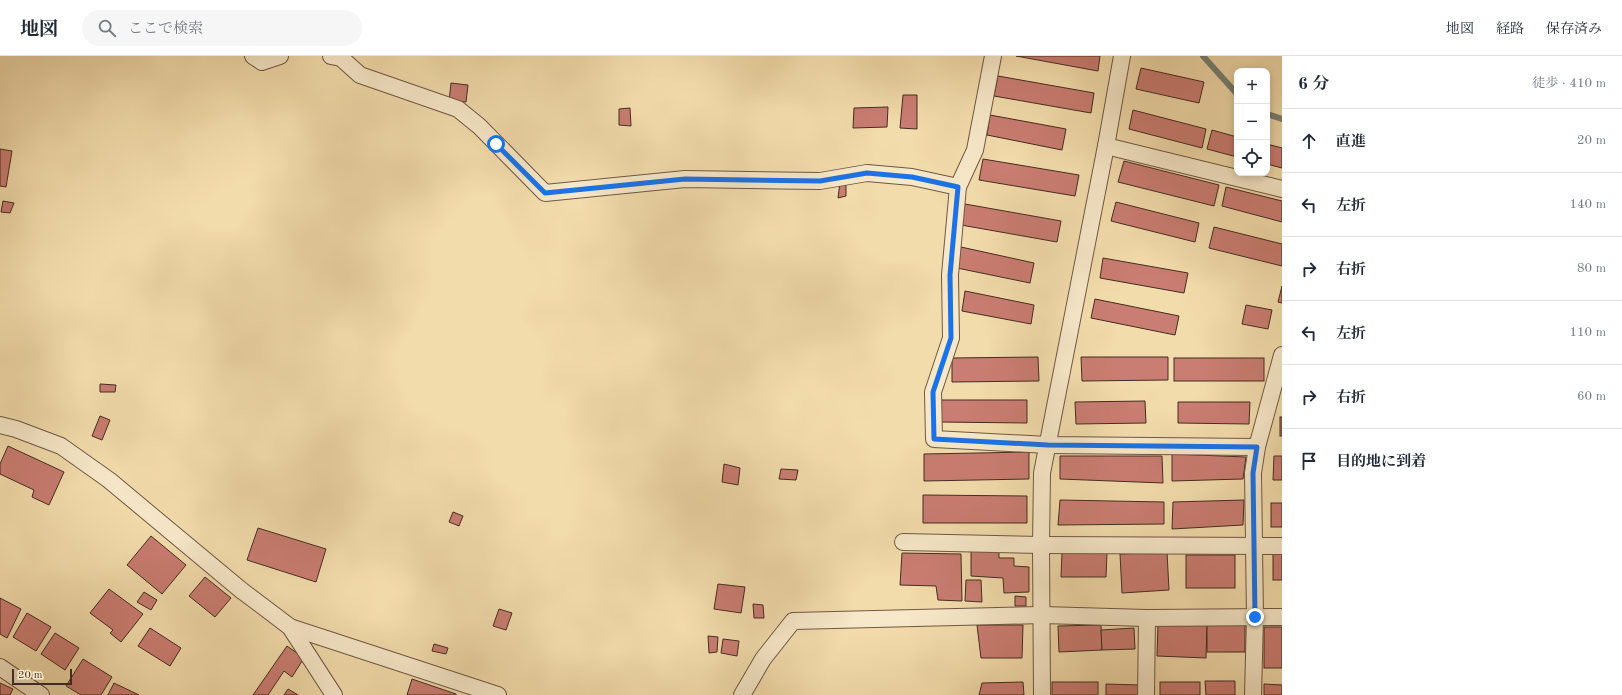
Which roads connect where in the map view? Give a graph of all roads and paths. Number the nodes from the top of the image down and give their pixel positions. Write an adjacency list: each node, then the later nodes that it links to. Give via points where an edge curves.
1 (252, 56): 2 (street, via 262,62)
2 (280, 56)
3 (331, 56): 7 (street, via 341,58 360,75 458,109 545,193 685,179 820,181 867,173 912,177)
4 (993, 56): 7 (street, via 975,150)
5 (1122, 56): 6 (street)
6 (1106, 146): 8 (street); 11 (street)
7 (958, 187): 11 (street, via 950,275 951,338 933,392 934,439)
8 (1282, 190)
9 (1282, 355): 12 (street)
10 (0, 425): 21 (street, via 61,446 109,480)
11 (1048, 445): 12 (street); 14 (street, via 1042,473)
12 (1257, 447): 15 (street, via 1253,473)
13 (903, 542): 14 (street)
14 (1041, 546): 15 (street); 17 (street)
15 (1255, 546): 16 (street); 18 (street)
16 (1282, 546)
17 (1042, 615): 20 (street); 26 (street, via 793,621 763,659); 27 (street)
18 (1255, 617): 19 (street); 20 (street); 29 (street)
19 (1282, 617)
20 (1147, 618): 28 (street)
21 (290, 627): 24 (street); 25 (street)
22 (0, 667): 23 (street)
23 (41, 695)
24 (334, 695)
25 (498, 695)
26 (742, 695)
27 (1042, 695)
28 (1146, 695)
29 (1253, 695)

